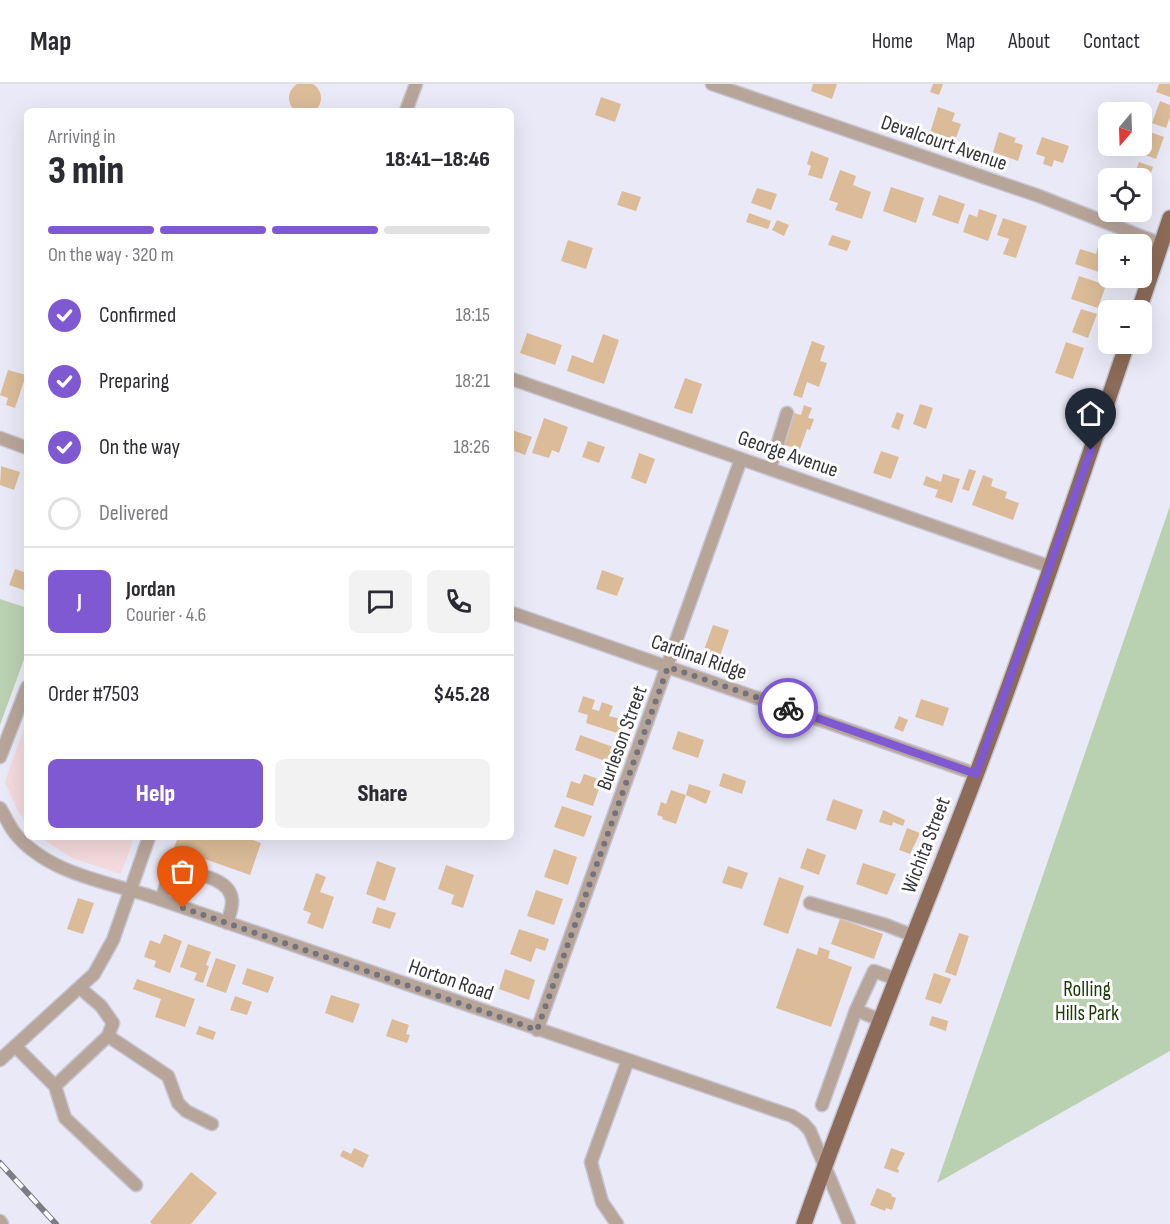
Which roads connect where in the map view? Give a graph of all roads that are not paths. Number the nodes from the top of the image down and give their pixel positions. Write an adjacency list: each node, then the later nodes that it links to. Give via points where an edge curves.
1 (416, 84): 3 (street)
2 (712, 84): 5 (street, Devalcourt Avenue, via 1039,196)
3 (407, 108)
4 (1170, 218): 5 (main road)
5 (1161, 244): 6 (main road)
6 (1142, 300)
7 (1124, 354): 14 (main road, Wichita Street)
8 (514, 380): 12 (street, George Avenue)
9 (787, 413): 13 (street)
10 (0, 438): 11 (street)
11 (24, 447)
12 (741, 459): 13 (street, George Avenue); 16 (street, Burleson Street)
13 (770, 468): 14 (street, George Avenue)
14 (1051, 567): 19 (main road, Wichita Street)
15 (514, 614): 16 (street, Cardinal Ridge)
16 (668, 667): 19 (street, Cardinal Ridge); 31 (street, Burleson Street)
17 (24, 695): 18 (street)
18 (0, 757)
19 (976, 774): 26 (main road, Wichita Street)
20 (0, 808): 22 (street, Horton Road, via 14,832 40,855 68,870)
21 (148, 840): 22 (street)
22 (131, 890): 23 (street, Horton Road); 28 (street, via 103,961)
23 (161, 900): 25 (street, Horton Road); 25 (street, via 170,873 177,869 222,883 230,890 232,901)
24 (810, 903): 26 (street)
25 (227, 923): 31 (street, Horton Road)
26 (914, 936): 27 (main road, Wichita Street)
27 (896, 979): 29 (street, via 874,971); 30 (main road, Wichita Street)
28 (80, 988): 32 (street, via 113,1023); 33 (street)
29 (856, 1010): 30 (street); 37 (street)
30 (880, 1020): 39 (main road, Wichita Street)
31 (537, 1030): 35 (street, Horton Road)
32 (108, 1036): 36 (street); 38 (street, via 168,1076 178,1103)
33 (15, 1046): 34 (street); 36 (street)
34 (0, 1060)
35 (628, 1060): 39 (street, Horton Road, via 792,1116 810,1131); 41 (street, via 591,1162 602,1202)
36 (55, 1086): 40 (street, via 65,1118)
37 (822, 1105)
38 (212, 1124)
39 (825, 1165): 42 (main road, Wichita Street); 43 (street, Horton Road)
40 (136, 1185)
41 (617, 1224)
42 (804, 1224)
43 (849, 1224)

